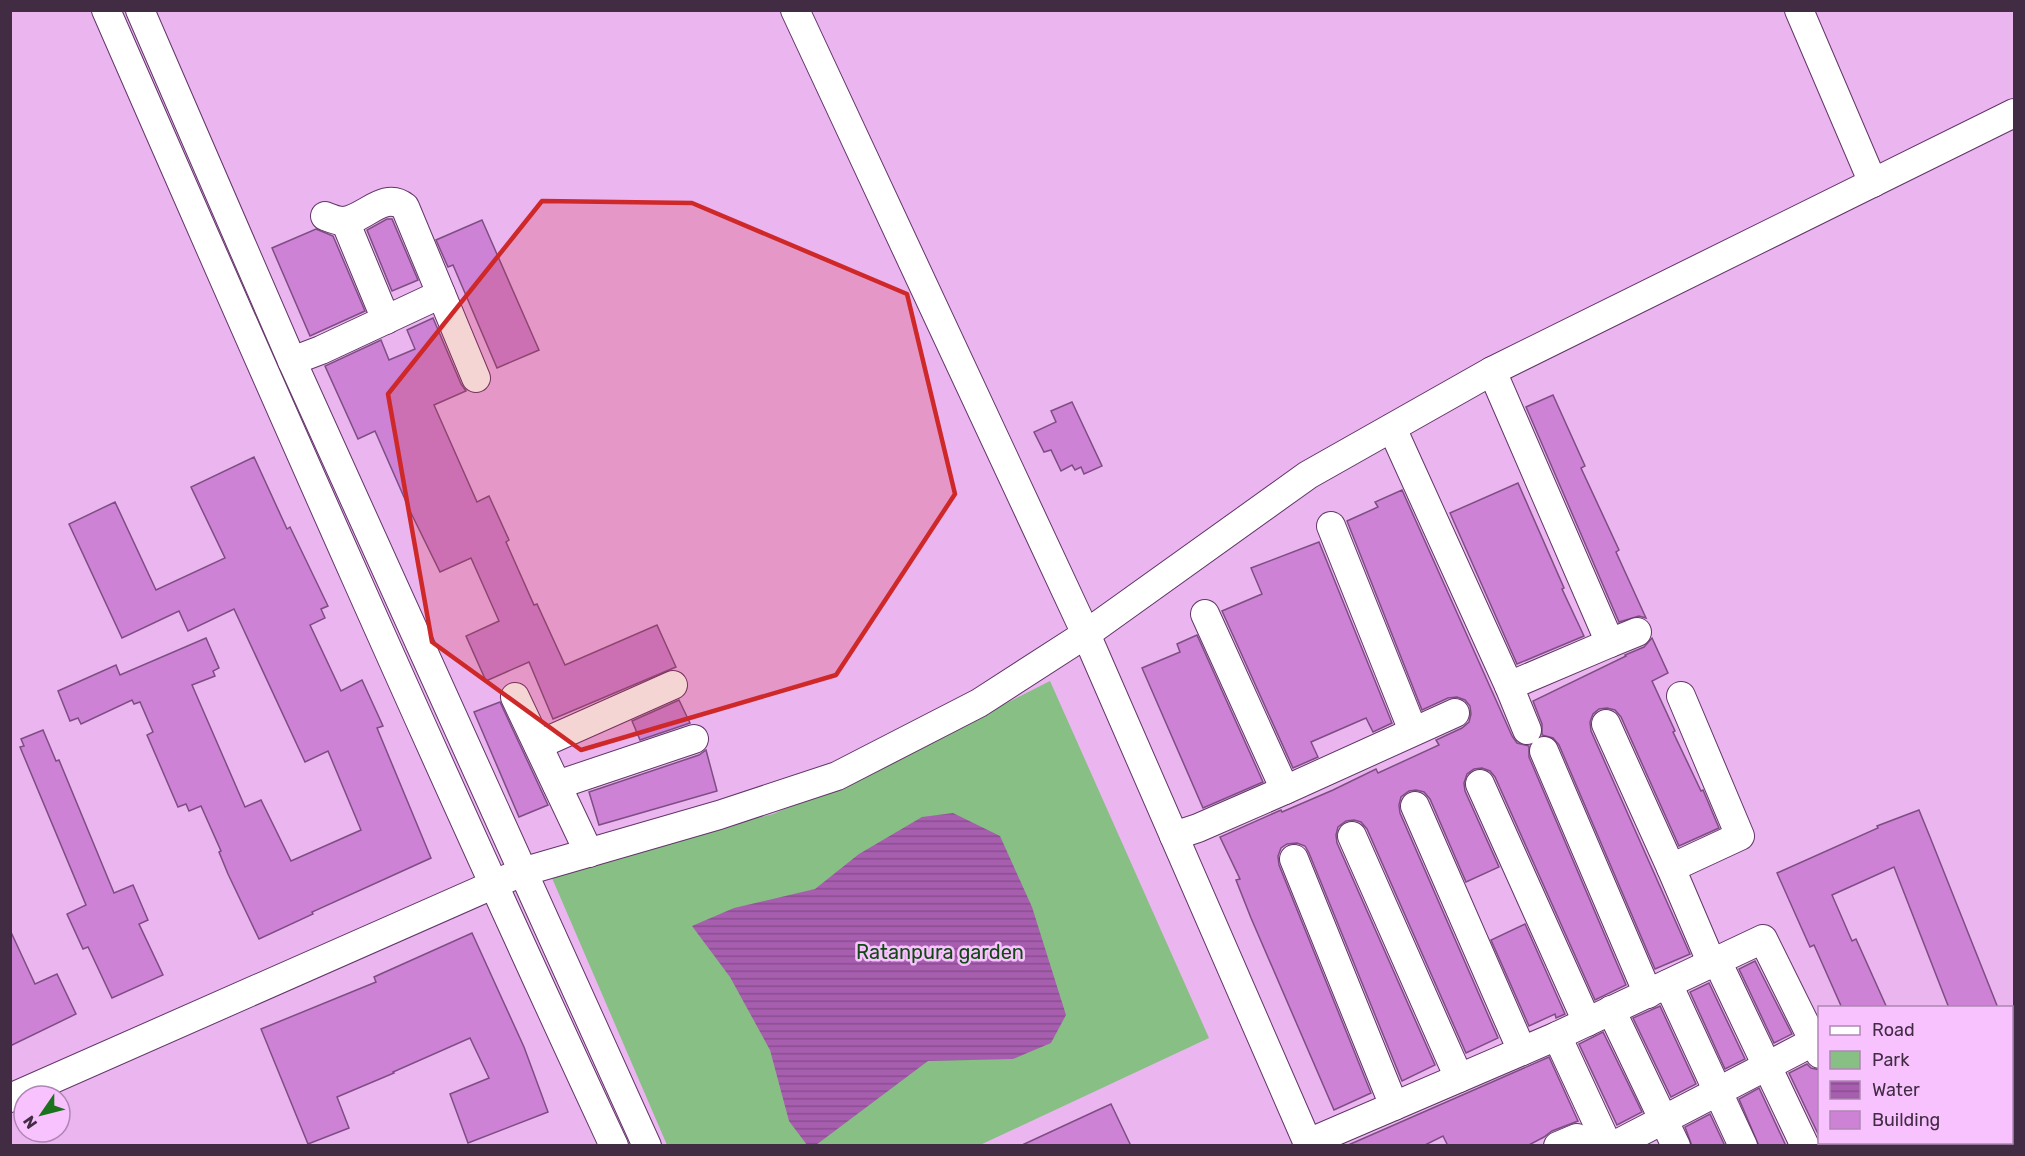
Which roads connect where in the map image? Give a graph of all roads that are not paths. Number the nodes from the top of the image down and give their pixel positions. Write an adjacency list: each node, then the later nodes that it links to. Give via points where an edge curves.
1 (106, 10): 37 (street)
2 (140, 10): 9 (street)
3 (795, 10): 16 (street)
4 (1798, 10): 6 (street)
5 (2014, 113): 6 (street)
6 (1873, 183): 10 (street)
7 (441, 294): 8 (street); 8 (street, via 405,207 389,201 335,218); 11 (street)
8 (386, 320): 9 (street)
9 (292, 362): 36 (street)
10 (1492, 371): 12 (street); 17 (street)
11 (476, 378)
12 (1392, 428): 16 (street, via 1308,475); 19 (street)
13 (1330, 526): 24 (street)
14 (1205, 614): 29 (street)
15 (1637, 632): 17 (street)
16 (1086, 634): 31 (street); 33 (street, via 979,703 837,776)
17 (1610, 643): 19 (street)
18 (673, 685): 26 (street)
19 (1509, 686): 39 (street)
20 (1681, 696): 35 (street, via 1740,836)
21 (515, 697): 26 (street)
22 (1455, 713): 24 (street)
23 (1606, 723): 35 (street)
24 (1413, 731): 29 (street)
25 (694, 739): 28 (street)
26 (538, 745): 28 (street)
27 (1480, 784): 40 (street)
28 (557, 785): 33 (street)
29 (1285, 790): 31 (street)
30 (1415, 806): 43 (street)
31 (1174, 836): 50 (street)
32 (1352, 836): 45 (street)
33 (589, 853): 36 (street)
34 (1294, 859): 48 (street)
35 (1671, 868): 38 (street)
36 (522, 872): 37 (street); 52 (street)
37 (493, 885): 47 (street); 51 (street)
38 (1715, 962): 39 (street); 42 (street, via 1763,939); 44 (street)
39 (1658, 989): 40 (street); 46 (street)
40 (1599, 1016): 41 (street); 49 (street)
41 (1557, 1036): 43 (street); 55 (street)
42 (1816, 1048): 44 (street)
43 (1522, 1051): 45 (street)
44 (1767, 1066): 46 (street); 58 (street)
45 (1459, 1078): 48 (street)
46 (1718, 1091): 49 (street); 57 (street)
47 (10, 1098)
48 (1394, 1106): 50 (street)
49 (1664, 1119): 55 (street); 56 (street)
50 (1309, 1144)
51 (614, 1146)
52 (647, 1146)
53 (1558, 1146): 54 (street, via 1577,1138)
54 (1581, 1146)
55 (1611, 1146)
56 (1676, 1146)
57 (1743, 1146)
58 (1805, 1146)

